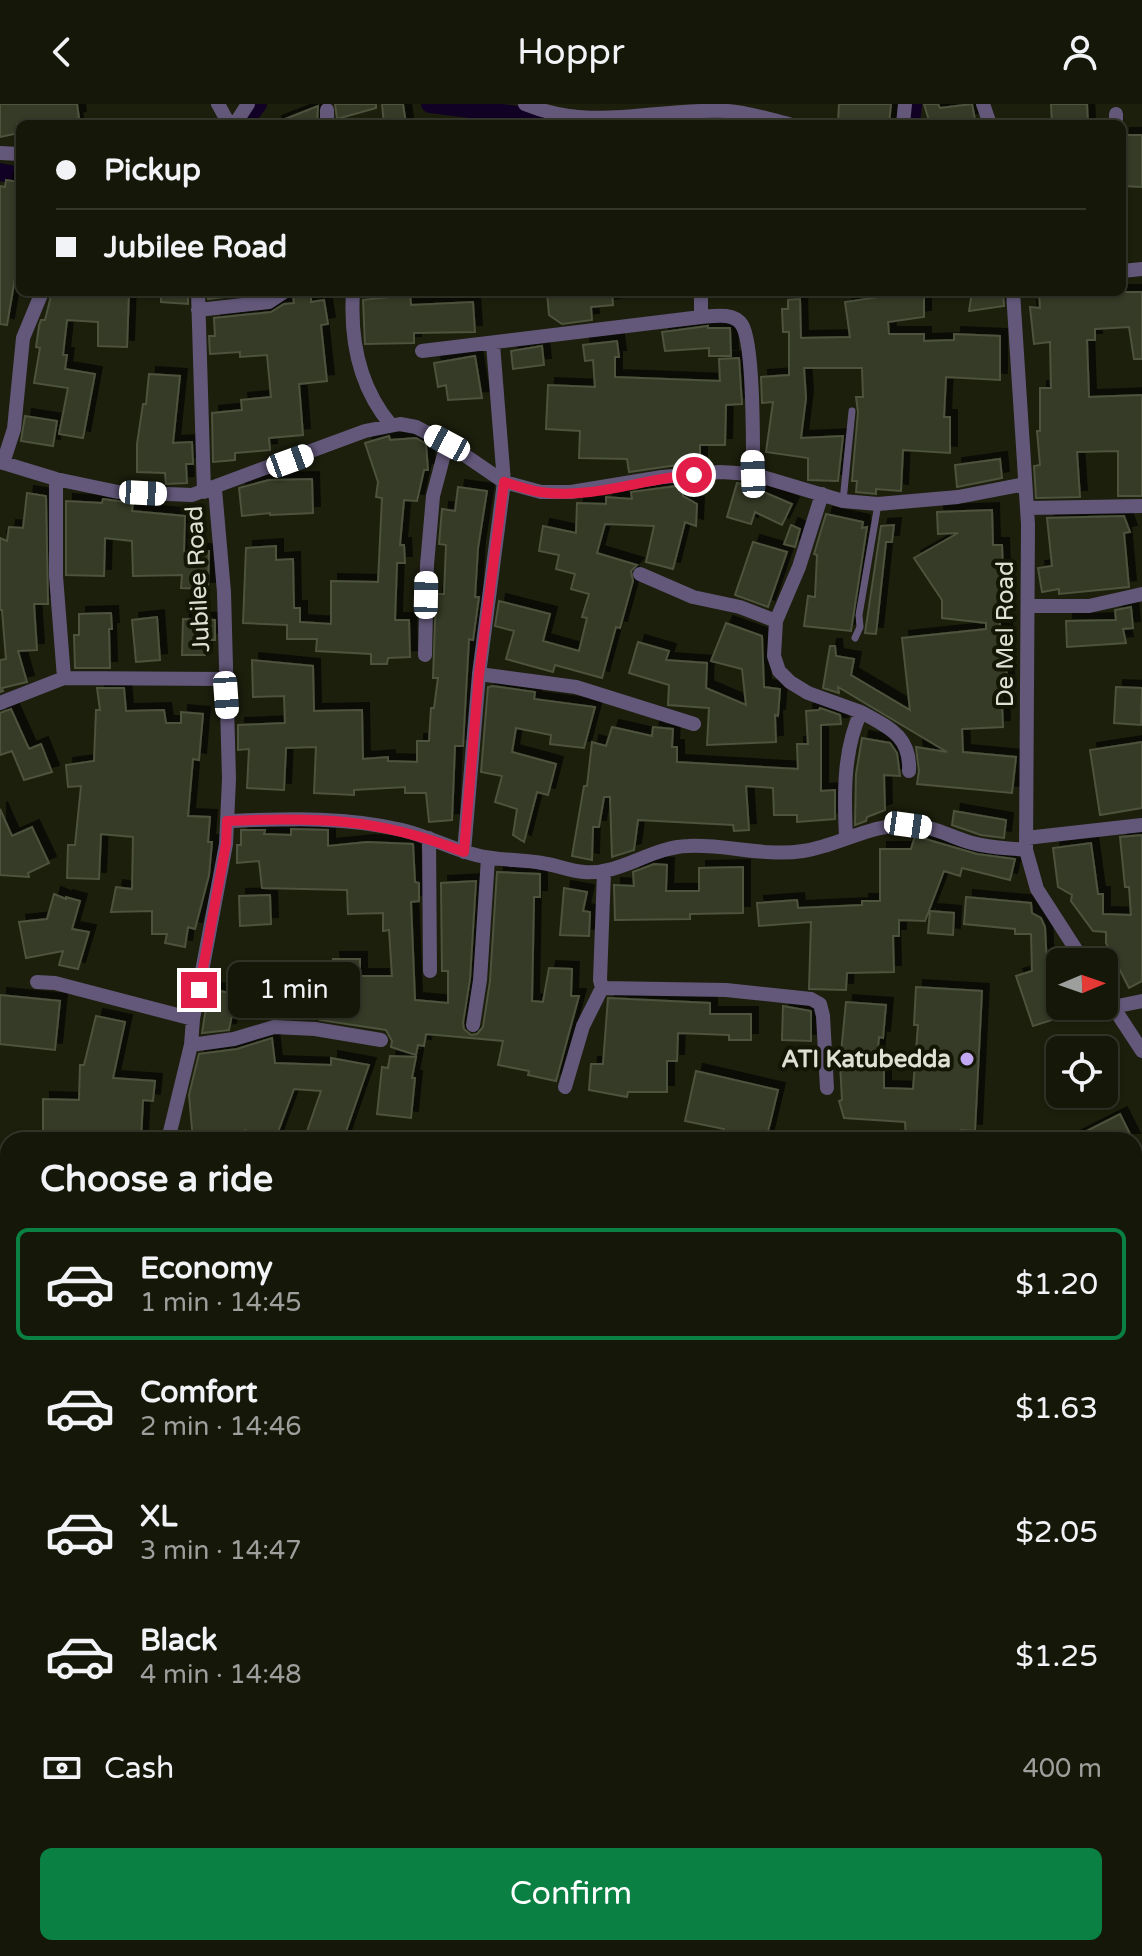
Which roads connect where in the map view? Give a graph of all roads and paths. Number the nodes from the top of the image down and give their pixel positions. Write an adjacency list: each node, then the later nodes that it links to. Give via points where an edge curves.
1 (525, 104): 2 (street, via 549,114)
2 (595, 120)
3 (595, 120): 4 (street, via 729,111)
4 (771, 120)
5 (40, 296): 18 (street, via 23,338 14,429)
6 (198, 296): 11 (street, Jubilee Road)
7 (278, 296): 11 (street, via 269,302)
8 (353, 296): 16 (street, via 356,354 367,389)
9 (701, 296): 12 (street)
10 (1013, 296): 22 (street, De Mel Road)
11 (198, 310): 23 (street, Jubilee Road)
12 (701, 317): 13 (street); 19 (street, via 731,317 742,324 746,336)
13 (493, 344): 14 (street); 21 (street)
14 (422, 351)
15 (852, 411): 25 (lane)
16 (391, 425): 17 (street, via 416,427); 23 (street)
17 (447, 443): 21 (street); 34 (street, via 433,496)
18 (2, 462): 20 (street)
19 (753, 474): 21 (street, via 662,477 571,492 541,492); 24 (street)
20 (56, 479): 23 (street, via 118,492 192,495); 36 (street)
21 (504, 482): 35 (street)
22 (1025, 484): 26 (street); 28 (street, De Mel Road)
23 (209, 490): 37 (street, Jubilee Road, via 224,592)
24 (822, 494): 25 (street); 32 (street)
25 (843, 501): 26 (street)
26 (878, 504): 33 (lane)
27 (1142, 506): 28 (street)
28 (1027, 508): 31 (street, De Mel Road)
29 (640, 574): 32 (street, via 693,597)
30 (1142, 594): 31 (street, via 1089,606)
31 (1028, 606): 46 (street, De Mel Road)
32 (776, 621): 39 (street, via 774,656 779,671 808,693)
33 (855, 638)
34 (425, 655)
35 (479, 674): 40 (street, via 576,687); 47 (street)
36 (64, 678): 37 (street); 38 (street)
37 (225, 679): 42 (street, Jubilee Road)
38 (0, 703)
39 (861, 712): 41 (street, via 905,745); 44 (street, via 848,754)
40 (694, 724)
41 (909, 771)
42 (227, 821): 45 (street, via 310,818 372,824); 57 (street, Jubilee Road)
43 (1142, 825): 46 (street)
44 (846, 837): 46 (street, via 908,825 938,829 972,843); 49 (street, via 803,851 689,845)
45 (429, 838): 47 (street); 51 (street)
46 (1026, 844): 50 (street, De Mel Road, via 1037,889)
47 (464, 852): 48 (street)
48 (488, 858): 49 (street); 58 (street)
49 (604, 872): 53 (street)
50 (1075, 948)
51 (430, 971)
52 (37, 982): 57 (street)
53 (602, 988): 62 (street, via 583,1026); 63 (street, via 726,990 811,999 820,1004 823,1016)
54 (1142, 1001): 55 (street)
55 (1118, 1006)
56 (1118, 1015): 61 (street)
57 (193, 1019): 60 (street, Jubilee Road)
58 (473, 1025)
59 (381, 1040): 60 (street, via 274,1027)
60 (191, 1045): 64 (street, Jubilee Road)
61 (1142, 1051)
62 (565, 1087)
63 (827, 1088)
64 (170, 1132)
65 (38, 1956): 66 (street)
66 (93, 1956)

